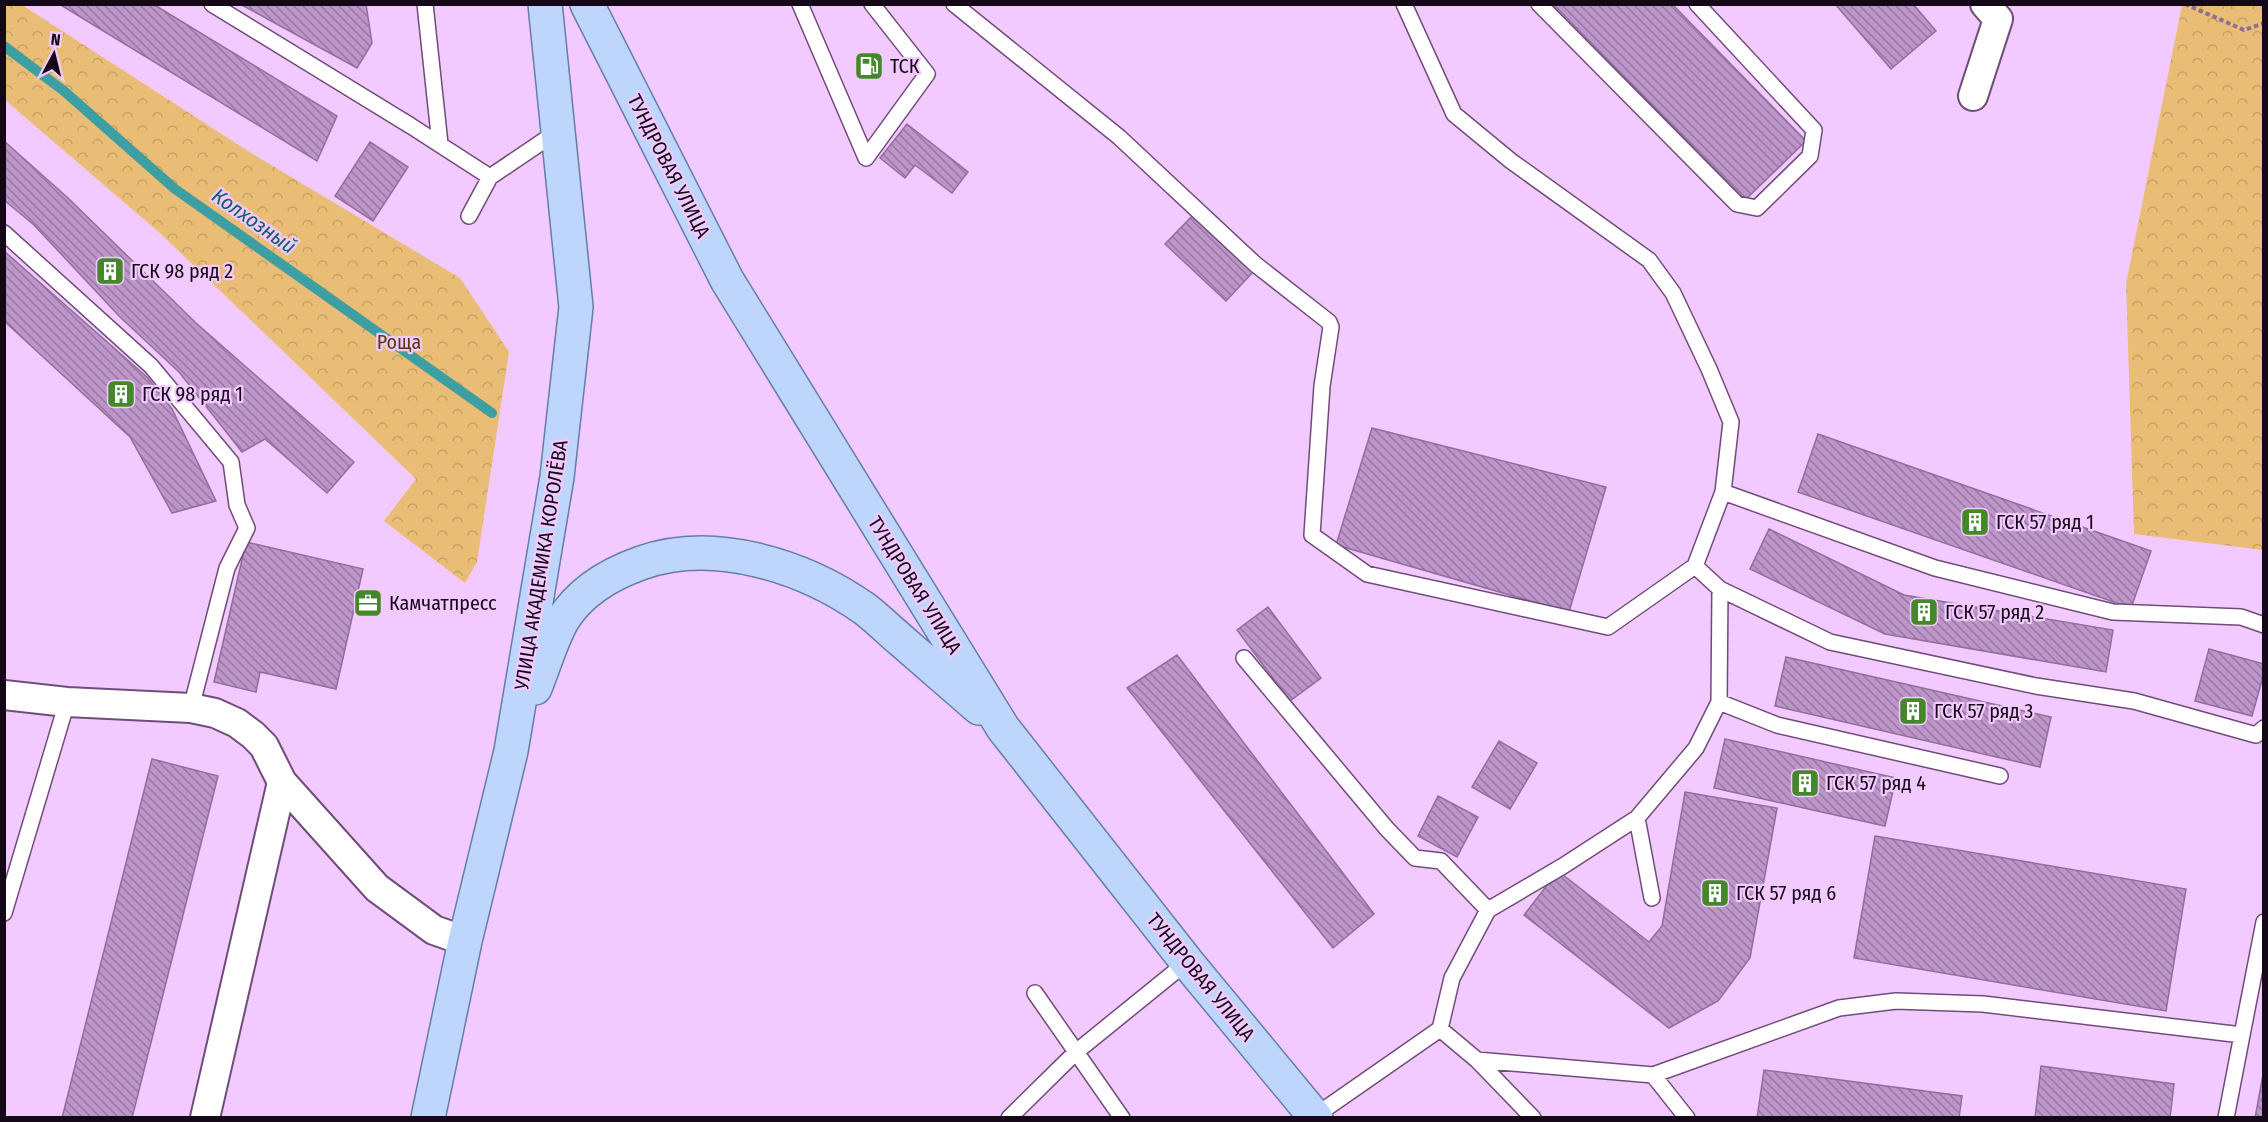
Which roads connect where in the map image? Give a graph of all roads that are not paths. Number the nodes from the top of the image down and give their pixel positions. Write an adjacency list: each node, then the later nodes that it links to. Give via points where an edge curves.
1 (212, 4): 14 (lane)
2 (425, 4): 14 (lane)
3 (545, 4): 13 (main road, УЛИЦА АКАДЕМИКА КОРОЛЁВА)
4 (587, 4): 27 (main road, ТУНДРОВАЯ УЛИЦА, via 727,280)
5 (800, 4): 6 (lane, via 866,158 927,74)
6 (872, 4)
7 (954, 4): 19 (lane, via 1119,137 1255,264 1329,322 1312,535 1367,574 1608,627)
8 (1404, 4): 18 (lane, via 1454,114 1511,161 1649,260 1673,293 1731,422)
9 (1539, 4): 10 (lane, via 1737,204 1757,208 1810,156 1814,130)
10 (1697, 4)
11 (1985, 4): 12 (street, via 1998,19)
12 (1974, 96)
13 (558, 131): 15 (lane); 29 (main road, УЛИЦА АКАДЕМИКА КОРОЛЁВА, via 576,307 557,477)
14 (440, 144): 15 (lane)
15 (490, 177): 16 (lane)
16 (469, 216)
17 (4, 233): 26 (lane, via 151,366 231,462 237,505 247,528 227,568)
18 (1723, 492): 19 (lane); 21 (lane, via 1935,568 2113,612 2241,617)
19 (1695, 566): 20 (lane)
20 (1720, 589): 25 (lane); 28 (lane, via 1830,642 2036,686 2134,701 2256,735)
21 (2264, 625)
22 (1244, 658): 34 (lane, via 1415,858 1441,861)
23 (4, 695): 24 (street)
24 (67, 702): 26 (street); 35 (lane)
25 (1719, 702): 30 (lane, via 1777,725); 32 (lane, via 1696,748)
26 (191, 708): 31 (street, via 215,713 253,735 264,746)
27 (1003, 728): 29 (main road, via 865,609 771,563 693,551 629,567 581,596 562,621); 38 (main road, ТУНДРОВАЯ УЛИЦА)
28 (2264, 728)
29 (510, 751): 37 (main road, УЛИЦА АКАДЕМИКА КОРОЛЁВА)
30 (2000, 776)
31 (282, 782): 37 (street, via 377,888 434,930); 46 (street)
32 (1637, 818): 33 (lane); 34 (lane)
33 (1652, 898)
34 (1488, 910): 40 (lane, via 1452,978)
35 (4, 913)
36 (2264, 922): 41 (lane)
37 (465, 941): 47 (main road, УЛИЦА АКАДЕМИКА КОРОЛЁВА)
38 (1187, 962): 42 (lane); 45 (main road, ТУНДРОВАЯ УЛИЦА)
39 (1035, 993): 42 (lane)
40 (1440, 1029): 43 (lane); 45 (lane)
41 (2242, 1035): 44 (lane, via 1983,1004 1896,1001 1839,1008); 52 (lane)
42 (1076, 1052): 48 (lane); 49 (lane)
43 (1477, 1060): 44 (lane); 50 (lane)
44 (1653, 1075): 51 (lane)
45 (1316, 1117)
46 (205, 1118)
47 (428, 1118)
48 (1009, 1118)
49 (1122, 1118)
50 (1533, 1118)
51 (1687, 1118)
52 (2226, 1118)

